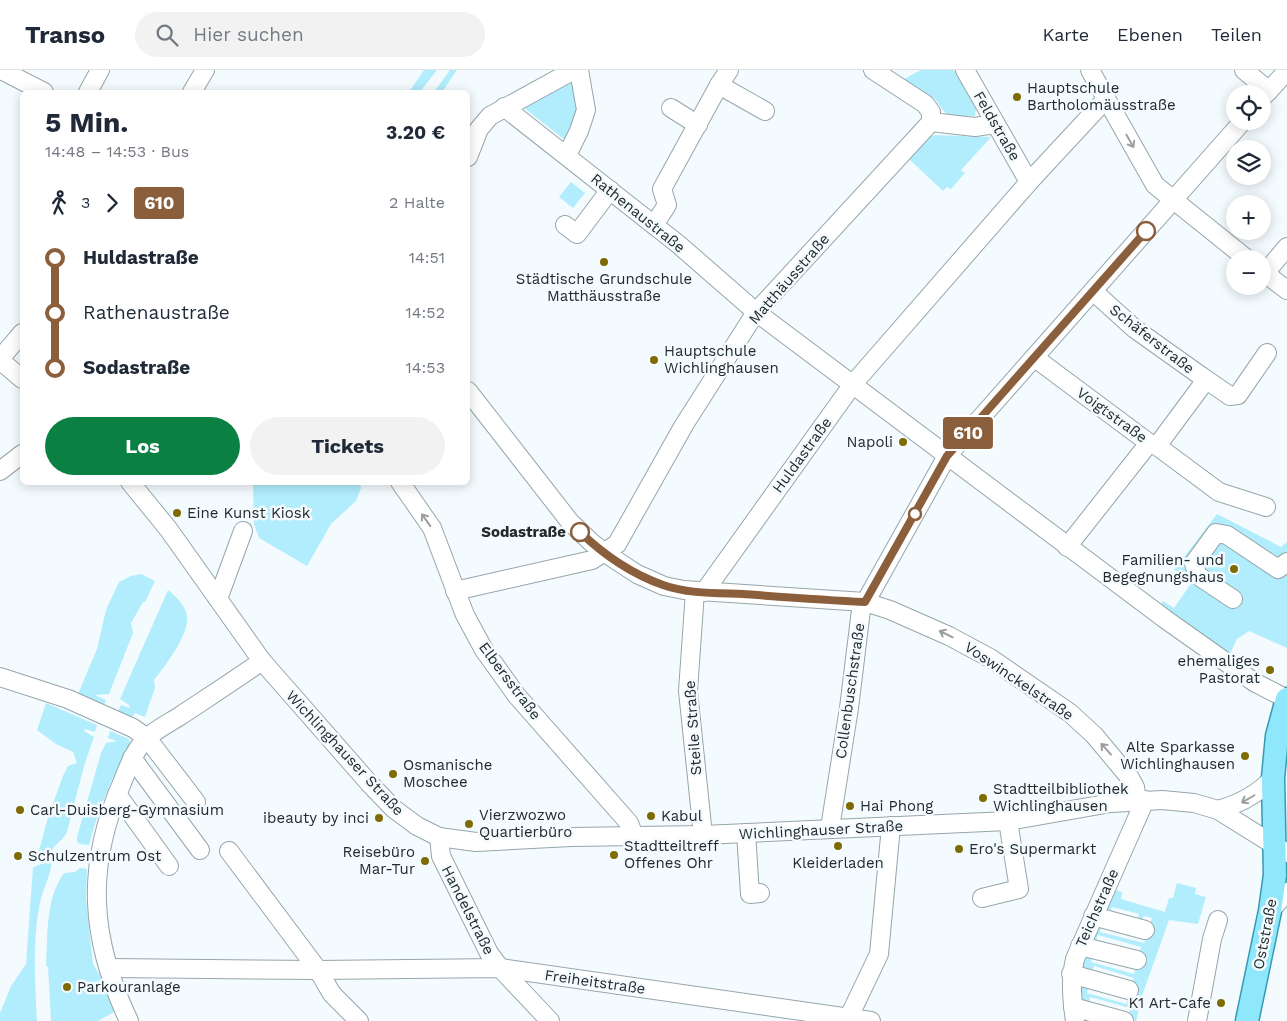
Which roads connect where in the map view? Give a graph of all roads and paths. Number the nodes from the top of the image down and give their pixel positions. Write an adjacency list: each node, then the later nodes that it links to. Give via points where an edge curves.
1 (1, 70): 15 (street)
2 (100, 70): 16 (street)
3 (205, 70): 17 (street)
4 (574, 70): 19 (street)
5 (578, 70): 27 (street, via 586,110)
6 (729, 70): 12 (street)
7 (873, 70): 22 (street, via 925,104 931,112)
8 (965, 70): 23 (street, Feldstraße)
9 (1090, 70): 18 (street)
10 (1244, 70): 13 (street)
11 (1287, 71): 14 (street)
12 (719, 85): 21 (street); 24 (street)
13 (1257, 85)
14 (1271, 89)
15 (40, 90)
16 (89, 90)
17 (194, 90)
18 (1106, 99): 28 (street, Huldastraße); 30 (street, one-way to 30, via 1155,185)
19 (504, 107): 26 (street, via 490,116 479,130); 27 (street, Rathenaustraße)
20 (671, 108): 24 (street)
21 (766, 111)
22 (931, 122): 23 (street, via 976,127); 39 (street, Matthäusstraße)
23 (995, 124): 28 (street, Feldstraße)
24 (698, 125): 32 (street, via 662,188 667,205)
25 (1234, 130): 30 (street, Collenbuschstraße)
26 (470, 152)
27 (567, 156): 29 (street, Rathenaustraße)
28 (1028, 182): 46 (street, Huldastraße)
29 (610, 190): 31 (street, via 577,234); 32 (street, Rathenaustraße)
30 (1174, 200): 34 (street); 38 (street, Collenbuschstraße)
31 (565, 225)
32 (654, 226): 39 (street, Rathenaustraße)
33 (1287, 248): 35 (street)
34 (1236, 250)
35 (1271, 265)
36 (1271, 277): 37 (street)
37 (1287, 290)
38 (1094, 292): 42 (street, Collenbuschstraße); 44 (street, Schäferstraße, via 1135,329)
39 (756, 312): 46 (street, Rathenaustraße); 58 (street, Matthäusstraße, via 684,425 617,544)
40 (20, 335): 43 (street)
41 (1267, 353): 44 (street, via 1238,395 1230,396)
42 (1035, 358): 49 (street, Voigtstraße); 51 (street, Collenbuschstraße)
43 (0, 360): 45 (street)
44 (1200, 376): 48 (street, Schäferstraße, via 1203,384)
45 (20, 377)
46 (853, 384): 51 (street, Rathenaustraße); 61 (street, Huldastraße)
47 (470, 394): 58 (street, Voswinckelstraße, via 570,522)
48 (1182, 413): 49 (street, Voigtstraße)
49 (1153, 444): 55 (street, via 1219,492); 57 (street)
50 (20, 456): 52 (street)
51 (947, 456): 57 (street, Rathenaustraße); 64 (street, Collenbuschstraße)
52 (0, 471)
53 (132, 485): 63 (street, Wichlinghauser Straße)
54 (402, 485): 60 (street, Elbersstraße, one-way to 54, via 432,528)
55 (1266, 507)
56 (244, 532): 63 (street)
57 (1067, 547): 67 (street, Rathenaustraße, via 1254,682)
58 (605, 553): 60 (street, via 592,560); 61 (street, Voswinckelstraße, via 637,574 664,586)
59 (1287, 562): 62 (street, via 1278,568 1227,535 1216,533 1194,563 1196,575)
60 (455, 590): 80 (street, Elbersstraße, via 465,615 502,677 629,823)
61 (699, 591): 64 (street, Voswinckelstraße); 79 (street, Steile Straße, via 688,691)
62 (1233, 599)
63 (218, 600): 65 (street, Wichlinghauser Straße)
64 (865, 602): 72 (street, Voswinckelstraße, one-way to 64, via 1130,778 1094,735 1070,713 990,658 949,636); 77 (street, Collenbuschstraße, via 861,610)
65 (262, 661): 68 (street); 81 (street, Wichlinghauser Straße, via 382,797 417,826)
66 (0, 677): 68 (street, via 93,709)
67 (1287, 702): 70 (main road, Oststraße, via 1277,736)
68 (147, 738): 69 (street); 73 (street)
69 (132, 758): 71 (street); 83 (street)
70 (1273, 778): 74 (street, one-way to 74, via 1246,801); 82 (main road, Oststraße)
71 (117, 794): 85 (street); 95 (street, via 98,861 96,897 100,939)
72 (1141, 800): 74 (street, Wichlinghauser Straße, via 1194,803); 75 (street, Wichlinghauser Straße); 90 (street, Teichstraße)
73 (196, 802)
74 (1218, 810): 82 (street, Wichlinghauser Straße)
75 (1008, 821): 76 (street, Wichlinghauser Straße); 88 (street, via 1020,889)
76 (891, 826): 77 (street, Wichlinghauser Straße); 101 (street, via 879,954)
77 (830, 828): 78 (street, Wichlinghauser Straße)
78 (746, 833): 79 (street, Wichlinghauser Straße); 87 (street, via 750,894)
79 (703, 835): 80 (street, Wichlinghauser Straße)
80 (634, 836): 81 (street, Wichlinghauser Straße, via 476,842)
81 (439, 837): 96 (street, Handelstraße, via 441,856 447,870 489,953)
82 (1281, 849): 89 (main road, Oststraße)
83 (200, 850)
84 (229, 851): 97 (street)
85 (168, 866)
86 (1287, 892): 89 (street)
87 (760, 893)
88 (982, 898)
89 (1270, 911): 108 (main road, Oststraße)
90 (1093, 916): 92 (street); 93 (street, Teichstraße)
91 (1218, 920): 107 (street)
92 (1145, 930)
93 (1080, 946): 94 (street); 98 (street, Teichstraße)
94 (1137, 960)
95 (109, 968): 97 (street, Freiheitstraße); 102 (street, via 115,992)
96 (500, 968): 97 (street, Freiheitstraße); 101 (street, Freiheitstraße); 104 (street, Handelstraße)
97 (318, 970): 103 (street, via 332,994)
98 (1071, 974): 99 (street); 100 (street, Teichstraße)
99 (1129, 990)
100 (1074, 1014): 106 (street)
101 (849, 1020): 105 (street, Freiheitstraße)
102 (129, 1021)
103 (358, 1021)
104 (550, 1021)
105 (871, 1021)
106 (1124, 1021)
107 (1197, 1021)
108 (1247, 1021)

